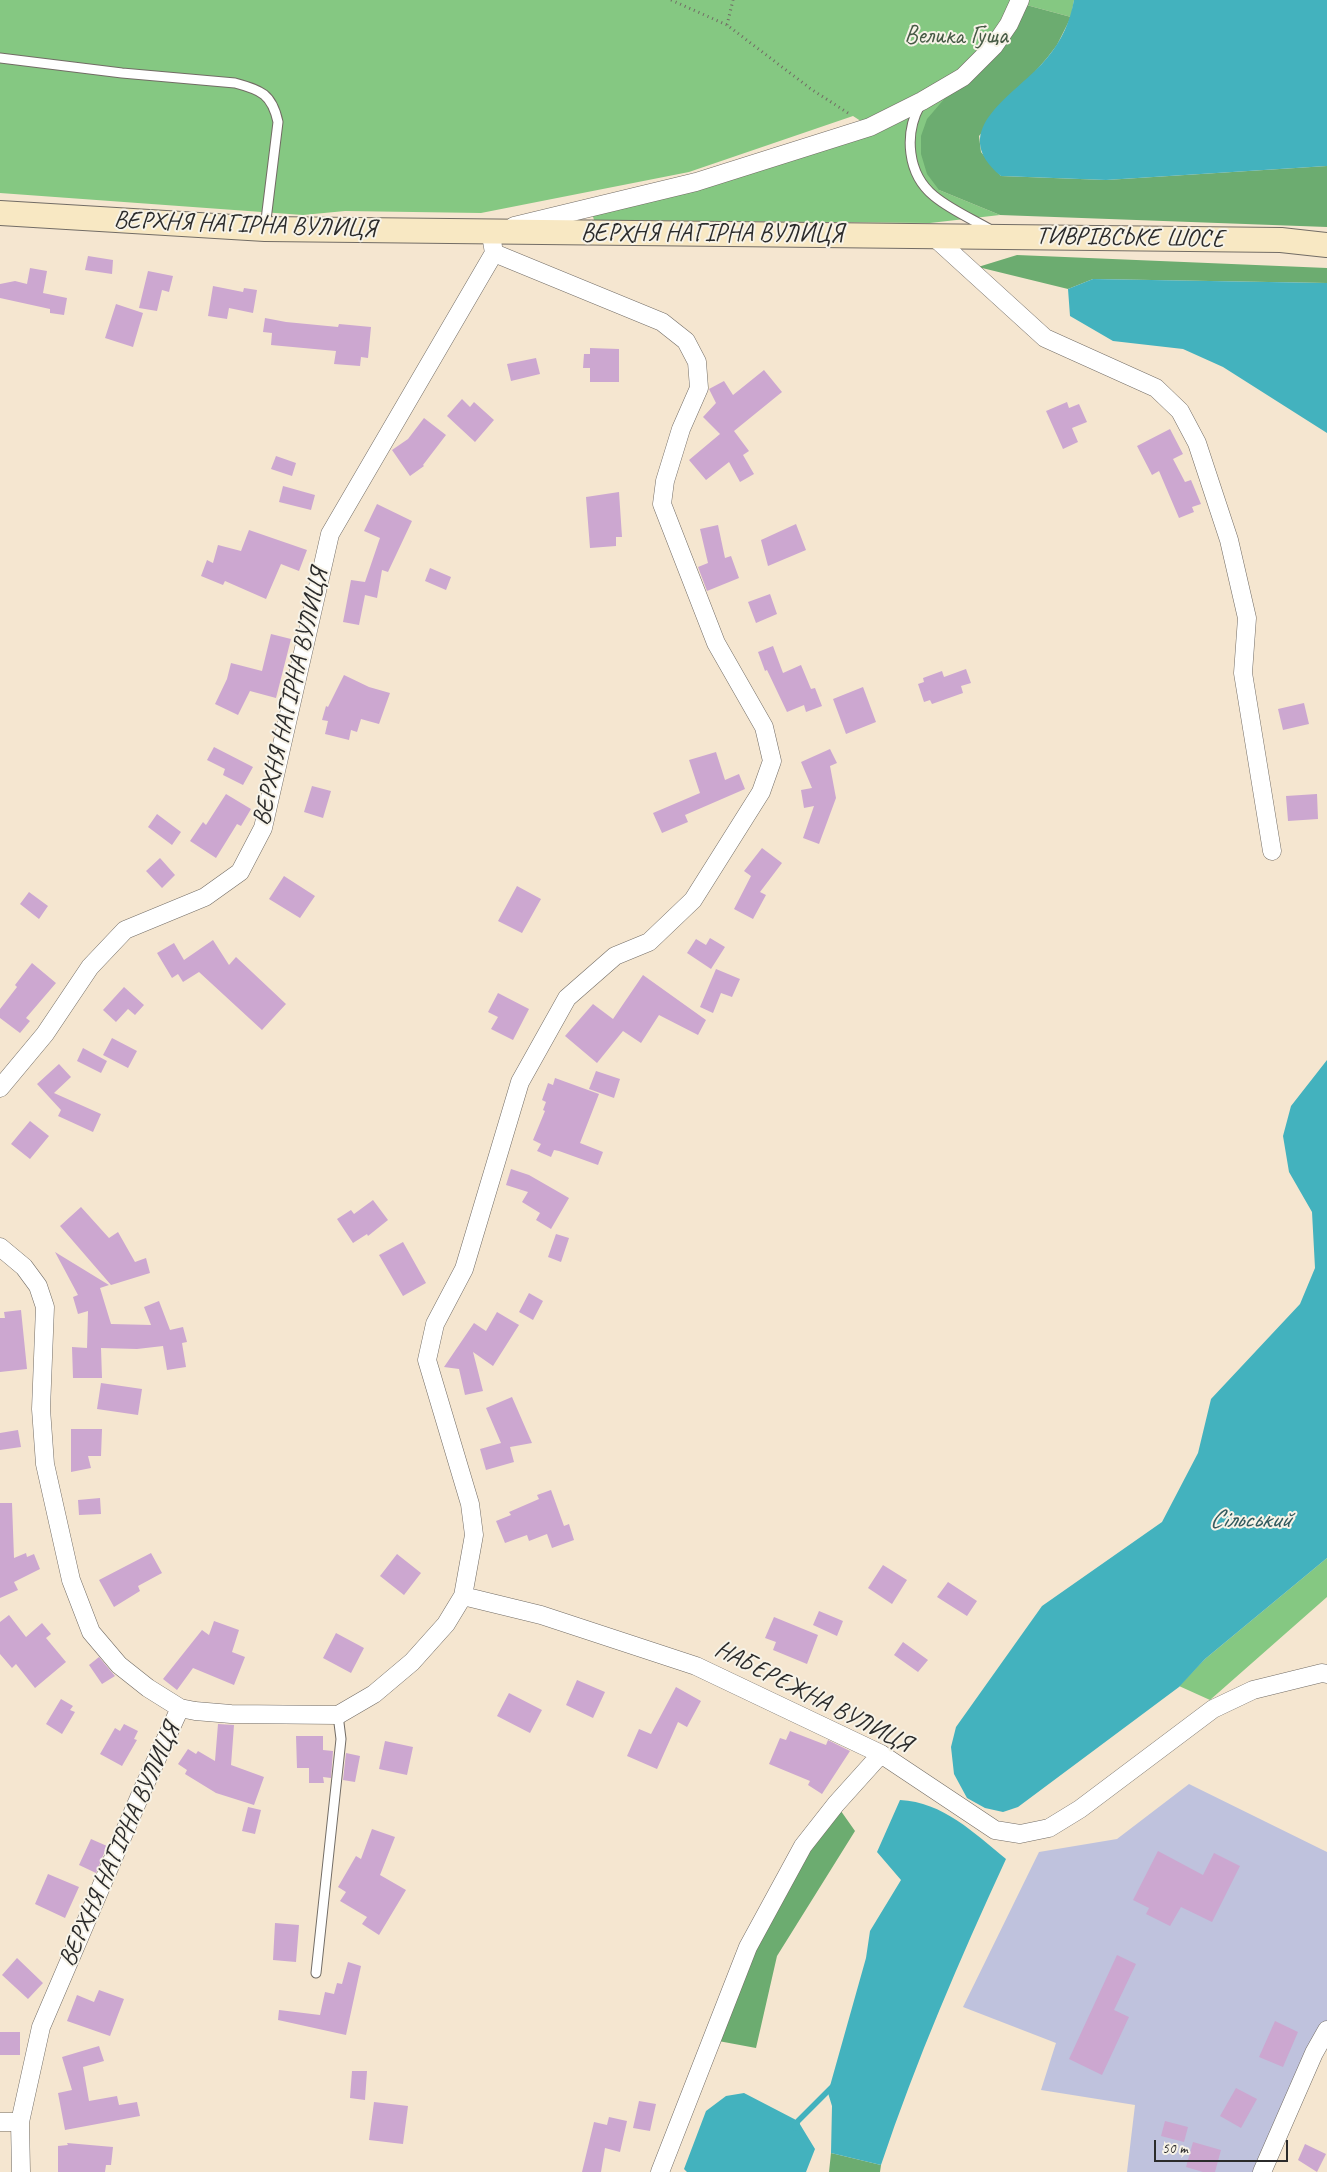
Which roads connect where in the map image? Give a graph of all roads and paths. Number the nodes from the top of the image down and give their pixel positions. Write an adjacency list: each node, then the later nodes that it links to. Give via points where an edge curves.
1 (671, 0): 4 (path)
2 (733, 0): 4 (path)
3 (1020, 0): 6 (street, via 1009,24 980,62 963,77)
4 (727, 25): 7 (path, via 811,88)
5 (0, 58): 9 (lane, via 235,83 267,95 275,106 278,122)
6 (922, 101): 7 (street); 11 (lane, via 913,118 909,136 911,156 921,182 935,197)
7 (870, 127): 12 (street, via 696,182 575,210)
8 (0, 213): 9 (main road, ВЕРХНЯ НАГІРНА ВУЛИЦЯ)
9 (265, 229): 12 (main road, ВЕРХНЯ НАГІРНА ВУЛИЦЯ)
10 (933, 236): 11 (main road, ТИВРІВСЬКЕ ШОСЕ); 12 (main road, ВЕРХНЯ НАГІРНА ВУЛИЦЯ); 14 (street, via 1045,338 1156,388 1180,411 1197,443 1229,540 1246,618 1243,673)
11 (1002, 237): 13 (main road, ТИВРІВСЬКЕ ШОСЕ, via 1281,240)
12 (492, 242): 15 (street, ВЕРХНЯ НАГІРНА ВУЛИЦЯ, via 330,534 263,828 240,872 205,898 125,930 90,967 45,1034); 17 (street, via 662,322 686,341 697,362 699,388 681,429 667,473 662,504 716,643 764,727 772,761 762,792 693,900 648,942 615,956 567,998 520,1082 464,1270 435,1324 427,1360 470,1504 474,1535)
13 (1327, 245)
14 (1272, 851)
15 (0, 1088)
16 (0, 1247): 19 (street, ВЕРХНЯ НАГІРНА ВУЛИЦЯ, via 24,1267 38,1286 45,1306 41,1409 45,1464 71,1580 91,1632 118,1665)
17 (463, 1596): 20 (street, via 446,1624 412,1662 374,1694); 21 (street, НАБЕРЕЖНА ВУЛИЦЯ, via 542,1616 696,1666)
18 (1327, 1674): 21 (street, НАБЕРЕЖНА ВУЛИЦЯ, via 1253,1690 1213,1709 1080,1809 1049,1828 1020,1834 995,1830)
19 (180, 1708): 20 (street, via 231,1714); 25 (street, ВЕРХНЯ НАГІРНА ВУЛИЦЯ, via 41,2027)
20 (338, 1715): 22 (lane, via 341,1739)
21 (881, 1754): 27 (street, via 803,1846 748,1946)
22 (316, 1973)
23 (1327, 2030): 28 (street)
24 (0, 2122): 25 (street)
25 (20, 2122): 26 (street, ВЕРХНЯ НАГІРНА ВУЛИЦЯ)
26 (21, 2172)
27 (660, 2172)
28 (1262, 2172)

